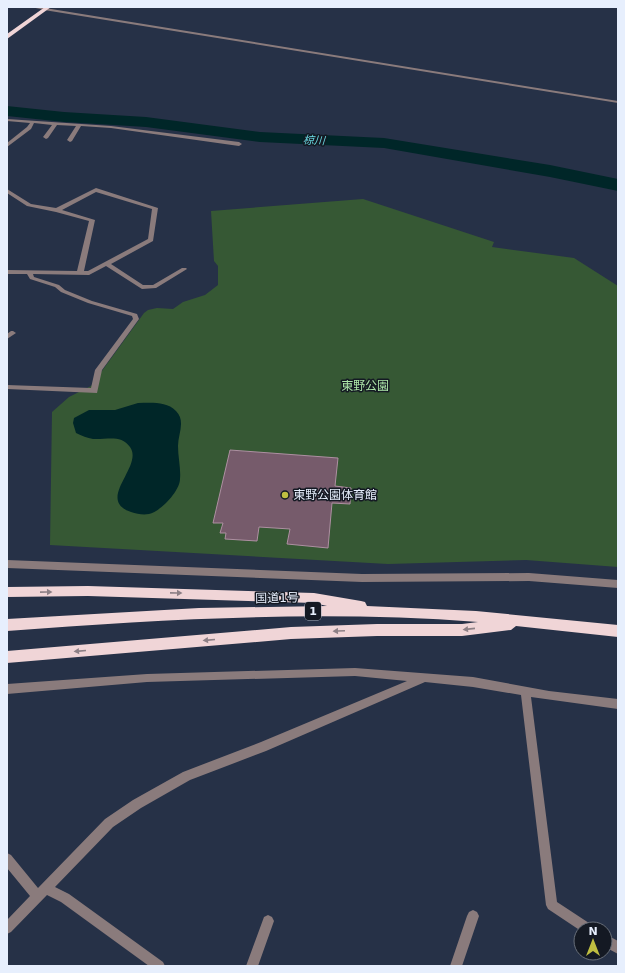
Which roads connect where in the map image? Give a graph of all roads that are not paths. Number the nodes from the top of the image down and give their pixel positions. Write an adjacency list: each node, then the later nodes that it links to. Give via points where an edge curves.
1 (33, 7): 2 (street)
2 (47, 8): 4 (street); 5 (highway)
3 (77, 10): 4 (street)
4 (72, 13): 6 (street)
5 (7, 37)
6 (618, 102)
7 (7, 120): 8 (street)
8 (32, 123): 9 (street); 14 (street)
9 (54, 124): 10 (street); 11 (street)
10 (79, 125): 12 (street); 13 (street)
11 (46, 138)
12 (70, 140)
13 (239, 144)
14 (7, 145)
15 (7, 191): 16 (street, via 30,204)
16 (57, 210): 17 (street, via 96,190 155,208 151,240); 21 (street, via 92,220)
17 (107, 264): 18 (street, via 142,287 154,287); 21 (street, via 89,273)
18 (184, 269)
19 (7, 272): 20 (street)
20 (29, 272): 21 (street); 22 (street, via 32,278 90,302 135,315 136,318 99,370 94,391)
21 (80, 273)
22 (7, 387)
23 (7, 565): 24 (street, via 362,578 529,577)
24 (618, 584)
25 (7, 592): 26 (highway, one-way to 26, via 88,591 314,598)
26 (390, 612): 27 (highway, 国道1号 / 1); 28 (highway, 国道1号 / 1, via 265,611)
27 (535, 622): 29 (highway, 国道1号 / 1); 30 (highway, one-way to 30, via 462,630 291,633)
28 (7, 625)
29 (618, 631)
30 (7, 657)
31 (428, 677): 32 (street, via 346,672 147,678); 33 (street); 36 (street, via 187,776 169,786 109,823)
32 (7, 689)
33 (525, 691): 34 (street, via 581,701); 39 (street, via 552,906)
34 (618, 704)
35 (7, 859): 36 (street)
36 (42, 892): 40 (street); 41 (street, via 65,898)
37 (473, 916): 43 (street)
38 (268, 921): 42 (street)
39 (575, 921)
40 (7, 928)
41 (159, 966)
42 (252, 966)
43 (456, 966)

